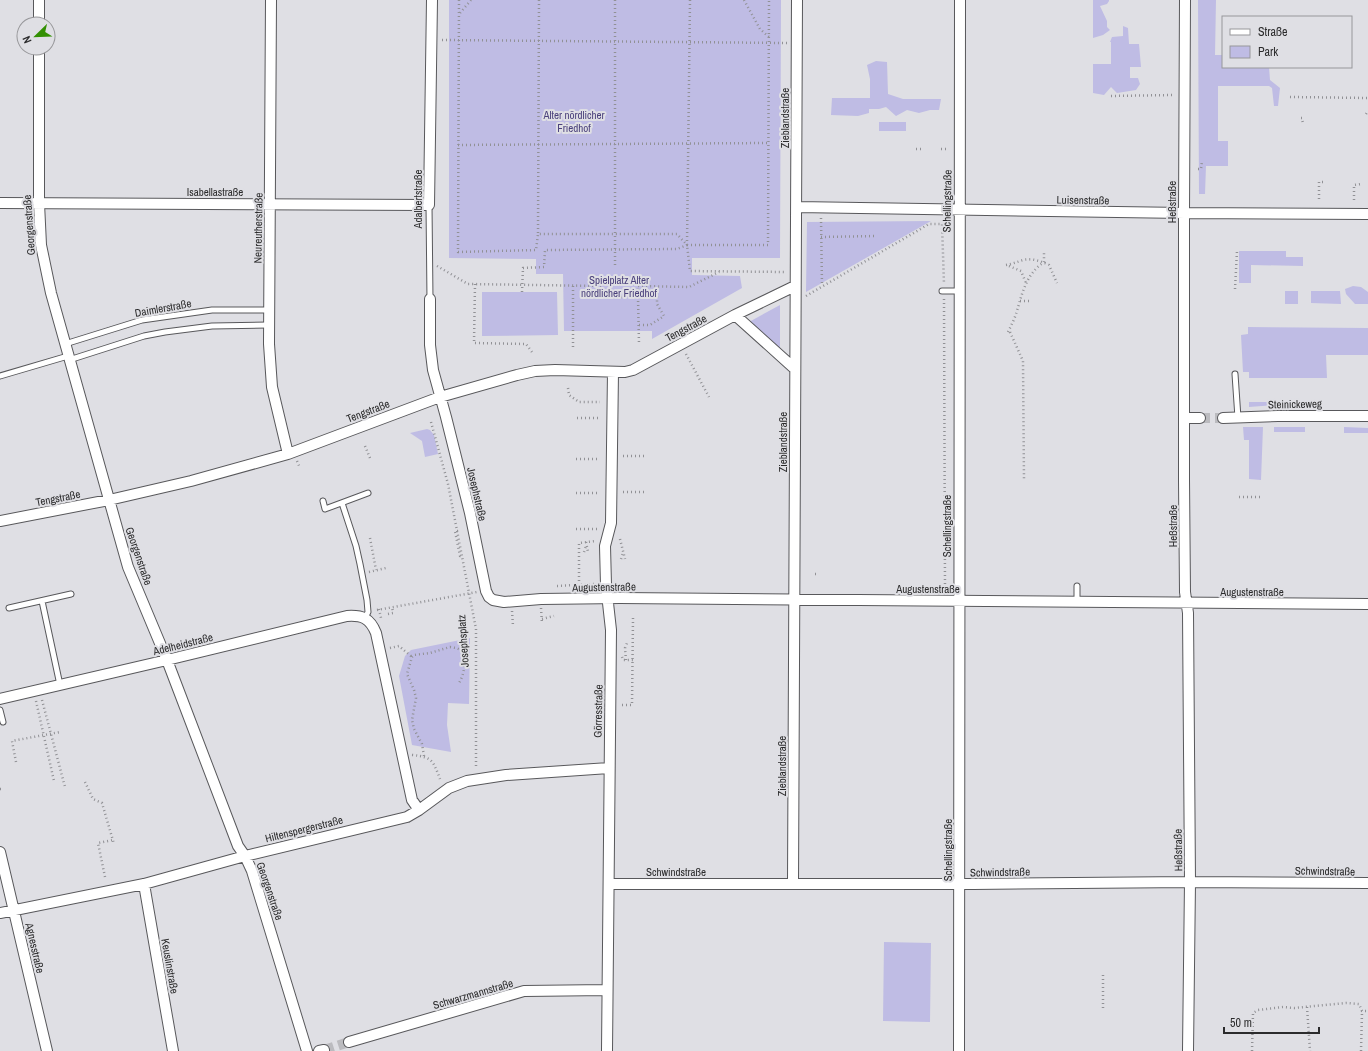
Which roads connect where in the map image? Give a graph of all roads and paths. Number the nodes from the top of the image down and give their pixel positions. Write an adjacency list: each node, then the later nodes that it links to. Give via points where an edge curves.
1 (39, 0): 15 (street)
2 (272, 0): 46 (street, Neureutherstraße)
3 (432, 0): 17 (street, Adalbertstraße)
4 (459, 0): 14 (path)
5 (471, 0): 14 (path)
6 (538, 0): 19 (path)
7 (615, 0): 20 (path)
8 (690, 0): 21 (path)
9 (744, 0): 16 (path, via 760,28)
10 (769, 0): 16 (path)
11 (797, 0): 23 (street, Zieblandstraße)
12 (960, 0): 50 (street, Schellingstraße)
13 (1185, 0): 25 (street, Heßstraße)
14 (459, 13): 18 (path)
15 (39, 16)
16 (769, 37): 22 (path)
17 (431, 39): 18 (path); 47 (street, Adalbertstraße)
18 (459, 40): 19 (path); 35 (path)
19 (538, 40): 20 (path); 32 (path)
20 (615, 41): 21 (path); 33 (path)
21 (690, 42): 22 (path); 34 (path)
22 (769, 43): 23 (path); 31 (path)
23 (798, 43): 48 (street, Zieblandstraße)
24 (39, 56): 45 (street, Georgenstraße)
25 (1184, 94): 26 (path); 51 (street, Heßstraße)
26 (1111, 96)
27 (1290, 97): 28 (path)
28 (1368, 98)
29 (1301, 118): 30 (path)
30 (1303, 124)
31 (769, 143): 34 (path); 57 (path, via 768,245)
32 (538, 144): 33 (path); 35 (path); 54 (path)
33 (614, 144): 34 (path); 53 (path)
34 (689, 144): 57 (path)
35 (458, 145): 54 (path, via 458,252 536,250)
36 (916, 149): 37 (path)
37 (923, 149)
38 (1202, 161): 39 (path, via 1201,169)
39 (1198, 169)
40 (1323, 182): 42 (path, via 1319,182)
41 (1361, 184): 43 (path, via 1354,185)
42 (1319, 199)
43 (1354, 200)
44 (0, 203): 45 (street, Isabellastraße)
45 (38, 203): 46 (street, Isabellastraße); 87 (street, Georgenstraße, via 41,245)
46 (271, 204): 47 (street, Isabellastraße); 83 (street, Neureutherstraße)
47 (429, 205): 61 (lane, Adalbertstraße)
48 (797, 207): 49 (street, Luisenstraße); 65 (street, Zieblandstraße)
49 (821, 207): 50 (street, Luisenstraße); 56 (path)
50 (959, 210): 51 (street, Luisenstraße); 76 (street, Schellingstraße)
51 (1184, 213): 52 (street, Luisenstraße); 104 (street, Heßstraße)
52 (1368, 214)
53 (615, 233): 54 (path); 57 (path, via 677,234); 58 (path)
54 (538, 234)
55 (876, 236): 56 (path)
56 (822, 237): 72 (path)
57 (687, 245): 58 (path, via 677,249); 64 (path, via 690,271)
58 (615, 249): 63 (path); 69 (path, via 545,250 544,268 523,268)
59 (1237, 251): 74 (path)
60 (1044, 253): 62 (path)
61 (430, 262): 68 (path, via 468,284); 79 (lane, Adalbertstraße)
62 (1044, 262): 66 (path, via 1032,272); 66 (path, via 1028,260 1006,265 1021,271); 67 (path, via 1049,265)
63 (615, 266)
64 (721, 272): 65 (path); 73 (path, via 689,287)
65 (796, 272): 71 (street, Zieblandstraße)
66 (1026, 283): 80 (path)
67 (1057, 283)
68 (475, 284): 69 (path); 91 (path, via 474,343 526,344)
69 (522, 285): 70 (path); 77 (path)
70 (573, 285): 78 (path, via 602,286 602,297); 90 (path)
71 (796, 286): 82 (street, Zieblandstraße); 84 (street, Tengstraße)
72 (822, 286): 75 (path, via 929,224 942,224); 82 (path)
73 (657, 287): 78 (path, via 638,286); 86 (path, via 657,304 664,316 650,325)
74 (1236, 289)
75 (943, 291): 76 (lane); 150 (path)
76 (959, 291): 157 (street, Schellingstraße)
77 (522, 292)
78 (638, 297): 86 (path)
79 (430, 299): 98 (street, Adalbertstraße, via 431,359)
80 (1020, 301): 81 (path); 116 (path, via 1009,332 1023,362)
81 (1032, 301)
82 (795, 302): 93 (street, Zieblandstraße)
83 (268, 310): 85 (street, Neureutherstraße); 87 (lane, Daimlerstraße, via 212,310 142,320)
84 (735, 315): 89 (street, Tengstraße); 93 (street)
85 (268, 325): 92 (lane, via 212,326 165,332); 110 (street, Neureutherstraße, via 272,387)
86 (639, 325): 88 (path)
87 (64, 344): 92 (street, Georgenstraße)
88 (639, 344)
89 (681, 344): 94 (street, Tengstraße, via 633,370); 99 (path)
90 (573, 347)
91 (532, 352)
92 (68, 358): 96 (lane); 126 (street, Georgenstraße)
93 (795, 369): 155 (street, Zieblandstraße)
94 (613, 372): 98 (street, Tengstraße, via 535,371 494,380); 154 (street, Görresstraße, via 611,523 605,546)
95 (1235, 374): 107 (lane)
96 (0, 376)
97 (568, 388): 100 (path, via 568,395 579,402)
98 (440, 397): 110 (street, Tengstraße); 153 (street, Josephstraße)
99 (709, 398)
100 (600, 402)
101 (1368, 416): 107 (street, Steinickeweg)
102 (577, 418): 103 (path)
103 (599, 418)
104 (1184, 418): 105 (street); 159 (street, Heßstraße)
105 (1200, 418)
106 (1223, 418): 107 (street, Steinickeweg)
107 (1238, 418)
108 (431, 422): 118 (path)
109 (365, 446): 113 (path)
110 (288, 454): 126 (street, Tengstraße, via 192,481)
111 (623, 456): 112 (path)
112 (645, 456)
113 (370, 458)
114 (576, 458): 115 (path)
115 (599, 459)
116 (1024, 480)
117 (444, 484): 118 (path)
118 (448, 484): 132 (path)
119 (623, 492): 120 (path)
120 (645, 492)
121 (368, 493): 128 (lane)
122 (576, 493): 123 (path)
123 (599, 493)
124 (1261, 497): 125 (path)
125 (1239, 498)
126 (109, 500): 129 (street, Tengstraße); 173 (street, Georgenstraße, via 128,567)
127 (323, 501): 128 (lane, via 326,509)
128 (342, 503): 143 (lane)
129 (0, 521)
130 (576, 529): 131 (path)
131 (598, 529)
132 (458, 531): 139 (path); 139 (path, via 455,532 456,542)
133 (370, 538): 142 (path)
134 (620, 539): 140 (path)
135 (596, 541): 136 (path)
136 (586, 544): 137 (path); 138 (path); 146 (path, via 579,542)
137 (584, 552)
138 (588, 552)
139 (462, 556): 151 (path, Josephsplatz)
140 (623, 559)
141 (386, 568): 142 (path)
142 (376, 570): 143 (path)
143 (362, 573): 165 (lane)
144 (815, 574): 145 (path)
145 (819, 574)
146 (579, 585): 147 (path); 148 (path)
147 (595, 585)
148 (556, 586)
149 (1077, 586): 158 (lane)
150 (945, 587)
151 (470, 593): 161 (path); 192 (path, Josephsplatz, via 476,629)
152 (71, 594): 156 (lane)
153 (489, 597): 154 (street, Augustenstraße, via 504,602)
154 (607, 598): 155 (street, Augustenstraße); 190 (street, Görresstraße, via 611,630)
155 (794, 600): 157 (street, Augustenstraße); 206 (street, Zieblandstraße)
156 (42, 601): 162 (lane); 175 (lane)
157 (959, 601): 158 (street, Augustenstraße); 207 (street, Schellingstraße)
158 (1077, 602): 159 (street, Augustenstraße)
159 (1187, 603): 160 (street, Augustenstraße); 202 (street, Heßstraße)
160 (1368, 604)
161 (392, 607): 163 (path, via 393,613); 165 (path)
162 (9, 608)
163 (388, 614)
164 (554, 616): 166 (path)
165 (368, 617): 173 (street, Adelheidstraße, via 347,616); 196 (street, via 376,633 412,800)
166 (548, 618): 168 (path); 169 (path)
167 (633, 618): 174 (path)
168 (542, 619)
169 (554, 620)
170 (626, 643): 174 (path, via 624,660)
171 (388, 648): 172 (path, via 399,646)
172 (412, 657): 176 (path, via 450,647 460,650 465,666 464,676); 188 (path, via 407,674 416,698 412,720)
173 (168, 660): 175 (street, Adelheidstraße); 200 (street, Georgenstraße, via 238,846)
174 (633, 660): 179 (path, via 632,705)
175 (60, 685): 177 (street, Adelheidstraße)
176 (458, 685)
177 (37, 691): 178 (street, Adelheidstraße); 183 (path); 184 (path)
178 (0, 699)
179 (622, 705)
180 (0, 710): 181 (lane)
181 (3, 722)
182 (60, 732): 183 (path)
183 (50, 733): 184 (path); 185 (path)
184 (44, 735): 187 (path); 189 (path, via 12,742)
185 (56, 754): 187 (path); 195 (path)
186 (411, 755): 188 (path)
187 (48, 756): 193 (path)
188 (424, 756): 191 (path, via 434,762)
189 (15, 760)
190 (609, 768): 192 (street, Hiltenspergerstraße); 205 (street, Görresstraße)
191 (440, 779)
192 (477, 779): 196 (street, Hiltenspergerstraße, via 467,780 449,788)
193 (54, 781)
194 (85, 782): 197 (path, via 92,799 102,803)
195 (65, 786)
196 (419, 810): 200 (street, Hiltenspergerstraße, via 407,817)
197 (113, 840): 198 (path); 201 (path, via 98,843)
198 (114, 844)
199 (0, 852): 208 (street, Agnesstraße)
200 (245, 856): 204 (street, Hiltenspergerstraße); 219 (street, Georgenstraße, via 252,871)
201 (105, 877)
202 (1190, 882): 203 (street, Schwindstraße); 207 (street, Schwindstraße); 222 (street, Heßstraße)
203 (1368, 883)
204 (144, 884): 208 (street, Hiltenspergerstraße); 218 (street, Keuslinstraße)
205 (609, 884): 206 (street, Schwindstraße); 211 (street, Görresstraße)
206 (793, 884): 207 (street, Schwindstraße)
207 (960, 884): 221 (street, Schellingstraße)
208 (13, 910): 209 (street, Hiltenspergerstraße); 217 (street, Agnesstraße)
209 (0, 913)
210 (1103, 975): 213 (path)
211 (607, 990): 216 (street, Schwarzmannstraße, via 524,991); 220 (street, Görresstraße)
212 (1307, 1007): 214 (path, via 1346,1003 1359,1004); 223 (path, via 1283,1007 1253,1013); 224 (path)
213 (1103, 1010)
214 (1362, 1011): 215 (path); 225 (path)
215 (1368, 1011)
216 (349, 1042)
217 (47, 1051)
218 (173, 1051)
219 (307, 1051)
220 (607, 1051)
221 (959, 1051)
222 (1188, 1051)
223 (1252, 1051)
224 (1310, 1051)
225 (1361, 1051)

